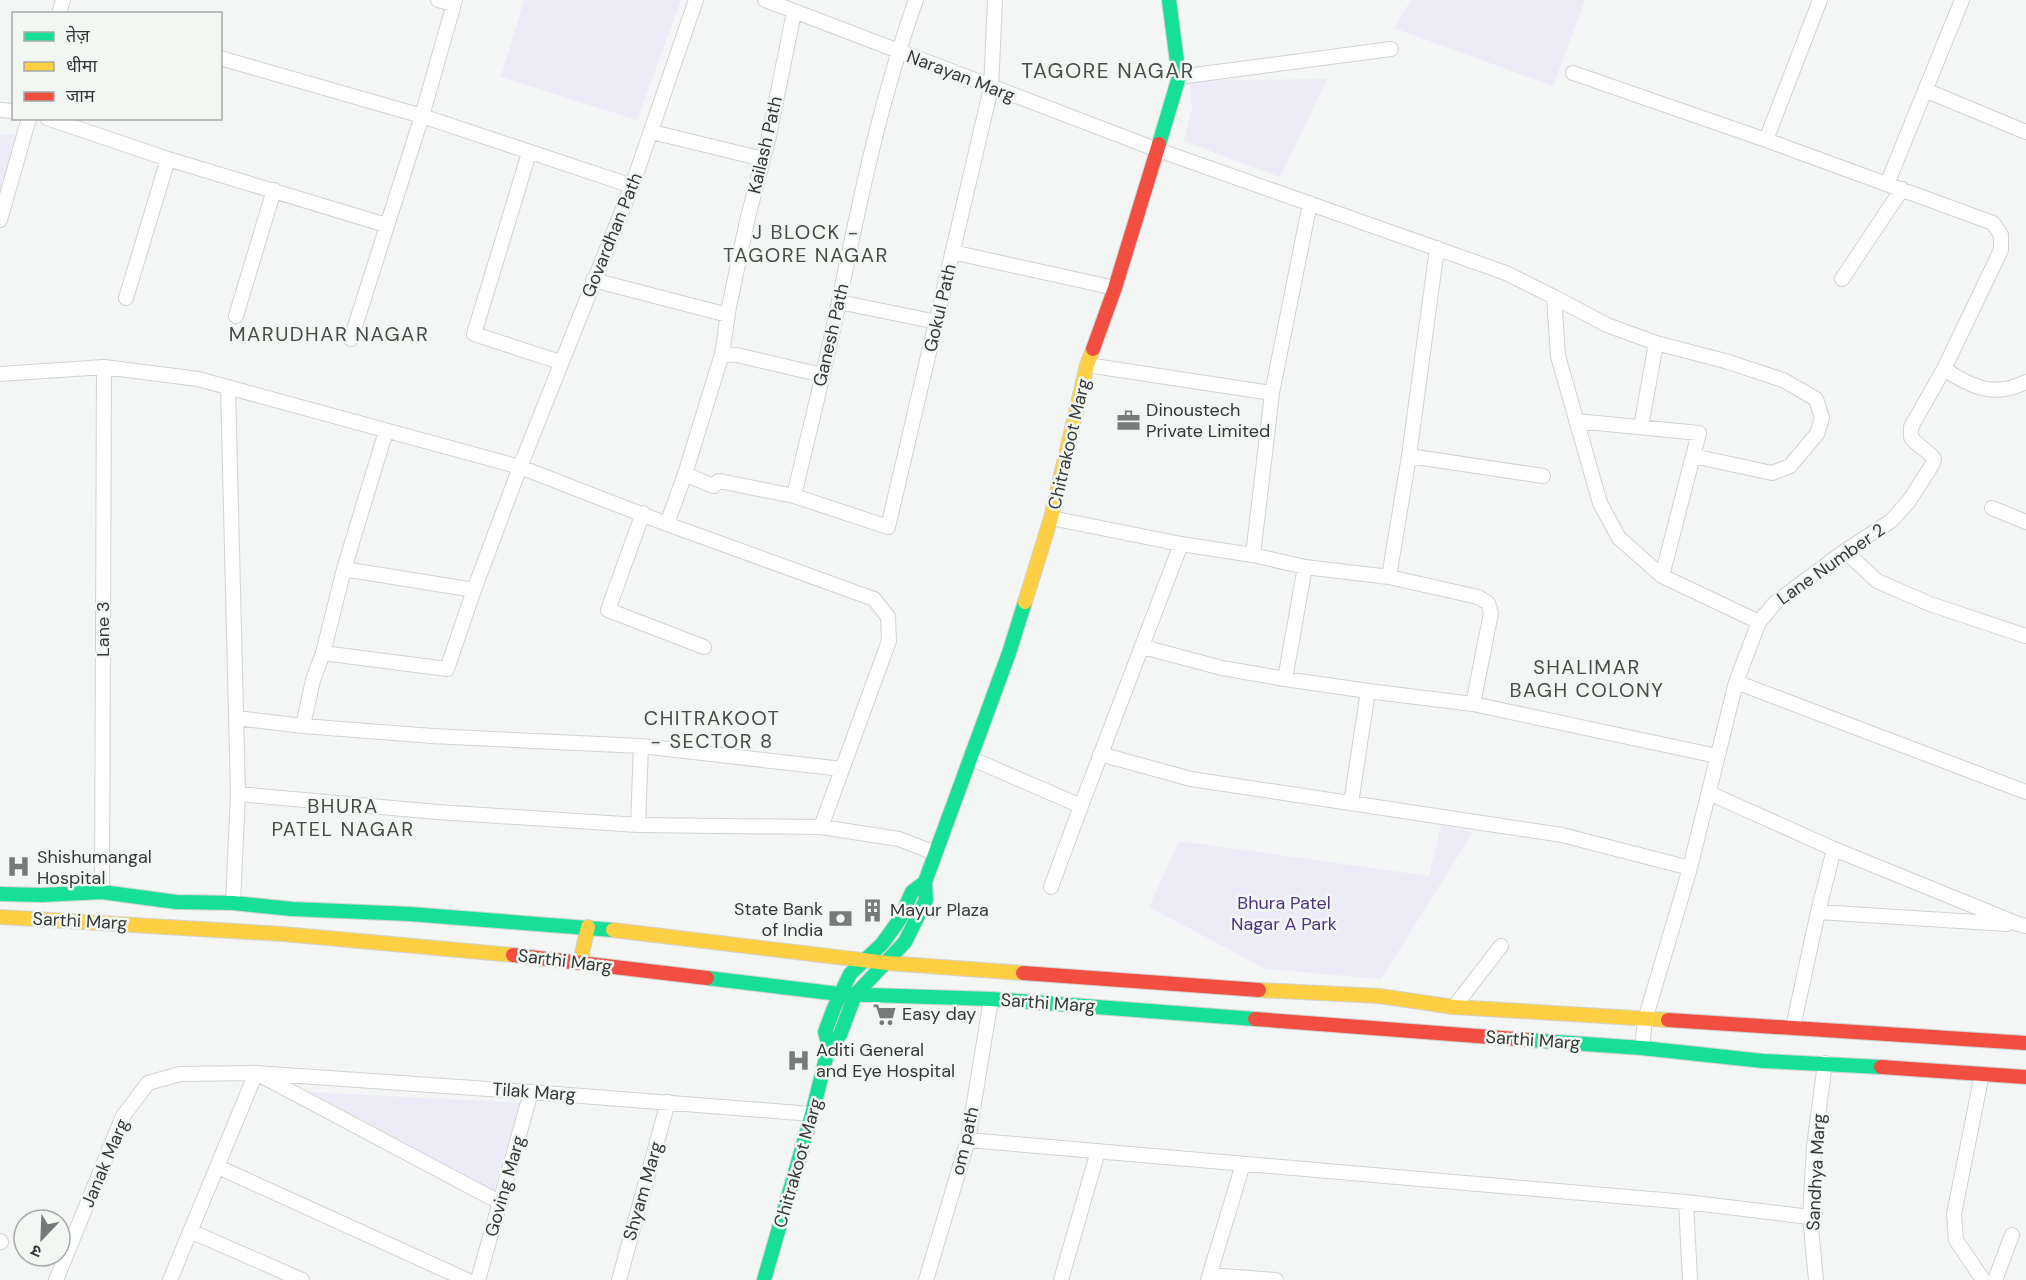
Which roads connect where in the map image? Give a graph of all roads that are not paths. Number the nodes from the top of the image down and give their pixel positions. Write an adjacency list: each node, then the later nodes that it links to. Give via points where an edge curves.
1 (438, 0): 9 (street)
2 (696, 0): 21 (street, Govardhan Path)
3 (767, 0): 10 (street, Narayan Marg)
4 (916, 0): 12 (street, Ganesh Path)
5 (995, 0): 16 (street, Gokul Path)
6 (1169, 0): 15 (street, Chitrakoot Marg)
7 (1820, 0): 23 (street)
8 (1962, 0): 17 (street)
9 (454, 2): 18 (street)
10 (794, 12): 12 (street, Narayan Marg); 27 (street, Kailash Path)
11 (1391, 48): 15 (street)
12 (897, 52): 16 (street, Narayan Marg); 42 (street, Ganesh Path, via 853,228)
13 (222, 59): 18 (street)
14 (1573, 73): 23 (street)
15 (1179, 77): 24 (street, Chitrakoot Marg)
16 (992, 88): 24 (street, Narayan Marg); 36 (street, Gokul Path)
17 (1925, 90): 22 (street); 28 (street)
18 (422, 116): 25 (street); 34 (street)
19 (28, 120): 33 (street)
20 (53, 120): 26 (street)
21 (652, 132): 27 (street); 29 (street, Govardhan Path)
22 (2026, 132)
23 (1766, 140): 28 (street)
24 (1158, 150): 32 (street, Narayan Marg); 39 (street, Chitrakoot Marg)
25 (529, 153): 29 (street); 49 (street, via 474,334)
26 (168, 159): 31 (street); 41 (street)
27 (763, 159): 43 (street, Kailash Path)
28 (1887, 184): 30 (street)
29 (632, 186): 38 (street, Govardhan Path)
30 (1902, 189): 37 (street); 52 (street, Lane Number 2, via 1993,223 2001,235 2001,250)
31 (274, 190): 34 (street); 44 (street)
32 (1310, 203): 35 (street, Narayan Marg); 57 (street)
33 (0, 220)
34 (386, 225): 46 (street)
35 (1437, 248): 40 (street, Narayan Marg, via 1506,273); 61 (street)
36 (952, 252): 39 (street); 45 (street, Gokul Path)
37 (1842, 279)
38 (593, 280): 43 (street); 49 (street, Govardhan Path)
39 (1115, 288): 50 (street, Chitrakoot Marg)
40 (1554, 297): 47 (street, Narayan Marg, via 1607,325); 58 (street, via 1558,356)
41 (126, 298)
42 (839, 302): 45 (street); 54 (street, Ganesh Path)
43 (728, 315): 48 (street, Kailash Path)
44 (236, 316)
45 (937, 322): 66 (street, Gokul Path, via 888,527)
46 (351, 339)
47 (1656, 343): 59 (street); 62 (street, Narayan Marg, via 1783,380 1816,399 1822,418 1817,434 1790,466 1772,472)
48 (722, 354): 54 (street); 64 (street, Kailash Path)
49 (560, 362): 63 (street, Govardhan Path)
50 (1087, 365): 57 (street); 69 (street, Chitrakoot Marg)
51 (104, 367): 53 (street); 56 (street, via 198,379); 110 (street, Lane 3)
52 (1944, 369): 55 (street, via 1966,384 1992,391); 73 (street, Lane Number 2, via 1911,428 1911,437 1934,459 1932,465 1891,522)
53 (0, 374)
54 (822, 375): 66 (street, Ganesh Path)
55 (2026, 382)
56 (228, 387): 60 (street); 89 (street)
57 (1272, 393): 74 (street)
58 (1576, 421): 59 (street); 77 (street, via 1600,503 1619,538)
59 (1641, 427): 62 (street, via 1699,433)
60 (386, 430): 63 (street); 76 (street)
61 (1409, 456): 65 (street); 78 (street)
62 (1693, 456): 77 (street)
63 (520, 467): 68 (street); 79 (street, Govardhan Path)
64 (685, 474): 66 (street, via 713,486 719,481); 71 (street, Kailash Path)
65 (1543, 476)
66 (794, 496)
67 (1992, 508): 70 (street)
68 (643, 513): 71 (street); 82 (street, via 608,610)
69 (1051, 518): 72 (street); 94 (street, Chitrakoot Marg, via 1009,653)
70 (2026, 522)
71 (667, 524): 95 (street, via 874,599 888,616 889,641)
72 (1181, 544): 74 (street); 83 (street)
73 (1845, 551): 80 (street, Lane Number 2, via 1774,603); 81 (street, via 1877,581 1930,604)
74 (1253, 555): 75 (street)
75 (1305, 567): 78 (street); 85 (street)
76 (344, 569): 79 (street); 84 (street)
77 (1662, 576): 80 (street)
78 (1389, 577): 88 (street, via 1478,597 1488,603 1491,613)
79 (474, 590): 84 (street, Govardhan Path, via 447,669)
80 (1759, 622): 86 (street, Lane Number 2)
81 (2026, 636)
82 (704, 647)
83 (1143, 647): 85 (street, via 1222,668); 92 (street)
84 (323, 653): 90 (street)
85 (1285, 679): 87 (street)
86 (1736, 682): 93 (street, Lane Number 2); 96 (street)
87 (1368, 691): 88 (street); 99 (street)
88 (1473, 704): 93 (street)
89 (236, 718): 90 (street); 98 (street)
90 (303, 726): 91 (street)
91 (641, 746): 95 (street); 101 (street)
92 (1100, 754): 99 (street, via 1191,779); 100 (street)
93 (1717, 756): 97 (street, Lane Number 2)
94 (970, 758): 100 (street); 104 (street, Chitrakoot Marg)
95 (842, 769): 102 (street)
96 (2026, 792)
97 (1709, 793): 103 (street); 105 (street, Lane Number 2)
98 (238, 794): 101 (street); 109 (street)
99 (1351, 803): 105 (street, via 1562,835)
100 (1081, 807): 107 (street)
101 (638, 825): 102 (street)
102 (821, 827): 104 (street, via 899,838)
103 (1834, 849): 111 (street); 113 (street)
104 (935, 853): 106 (street, Chitrakoot Marg)
105 (1690, 868): 123 (street, Lane Number 2)
106 (925, 882): 116 (street, Chitrakoot Marg, via 912,892 887,938); 118 (street, Chitrakoot Marg, via 926,900 905,942)
107 (1051, 887)
108 (0, 894): 110 (street, via 42,895)
109 (233, 903): 110 (street, Sarthi Marg); 114 (street, Sarthi Marg)
110 (103, 907): 112 (street, Sarthi Marg); 117 (street, Sarthi Marg, via 342,939)
111 (1818, 912): 113 (street); 124 (street)
112 (0, 917)
113 (2022, 925)
114 (588, 927): 116 (street, Sarthi Marg); 117 (street)
115 (1501, 946): 122 (street)
116 (863, 961): 118 (street, Sarthi Marg); 119 (street, Chitrakoot Marg)
117 (580, 962): 119 (street, Sarthi Marg)
118 (887, 963): 120 (street, Chitrakoot Marg); 122 (street, Sarthi Marg, via 1243,990 1379,996)
119 (839, 994): 120 (street, Sarthi Marg); 126 (street, Chitrakoot Marg, via 825,1032)
120 (855, 995): 121 (street, Sarthi Marg); 126 (street, Chitrakoot Marg, via 840,1035)
121 (991, 999): 127 (street, Sarthi Marg); 136 (street, om path)
122 (1454, 1007): 123 (street, Sarthi Marg)
123 (1645, 1020): 124 (street, Sarthi Marg); 127 (street, Lane Number 2)
124 (1793, 1027): 125 (street, Sarthi Marg)
125 (2026, 1043)
126 (829, 1046): 135 (street, Chitrakoot Marg)
127 (1642, 1048): 128 (street, Sarthi Marg, via 1763,1061)
128 (1824, 1063): 130 (street, Sarthi Marg); 142 (street, Sandhya Marg)
129 (256, 1073): 132 (street, Tilak Marg, via 180,1074); 133 (street, Tilak Marg); 139 (street); 141 (street)
130 (1982, 1074): 131 (street, Sarthi Marg); 158 (street, via 1954,1214 1956,1240)
131 (2026, 1077)
132 (148, 1083): 146 (street, Janak Marg, via 123,1116)
133 (531, 1092): 134 (street, Tilak Marg); 141 (street, Goving Marg)
134 (668, 1102): 135 (street, Tilak Marg); 151 (street, Shyam Marg)
135 (812, 1114): 152 (street, Chitrakoot Marg)
136 (968, 1140): 137 (street); 153 (street, om path)
137 (1098, 1151): 138 (street); 154 (street)
138 (1243, 1164): 140 (street); 145 (street)
139 (218, 1167): 143 (street); 149 (street)
140 (1686, 1202): 142 (street); 156 (street)
141 (501, 1203): 150 (street, Goving Marg)
142 (1810, 1217): 157 (street, Sandhya Marg)
143 (190, 1231): 147 (street); 148 (street)
144 (2012, 1235): 159 (street)
145 (1209, 1278): 155 (street)
146 (56, 1280)
147 (170, 1280)
148 (302, 1280)
149 (467, 1280)
150 (478, 1280)
151 (619, 1280)
152 (764, 1280)
153 (926, 1280)
154 (1061, 1280)
155 (1276, 1280)
156 (1690, 1280)
157 (1816, 1280)
158 (1983, 1280)
159 (1995, 1280)

